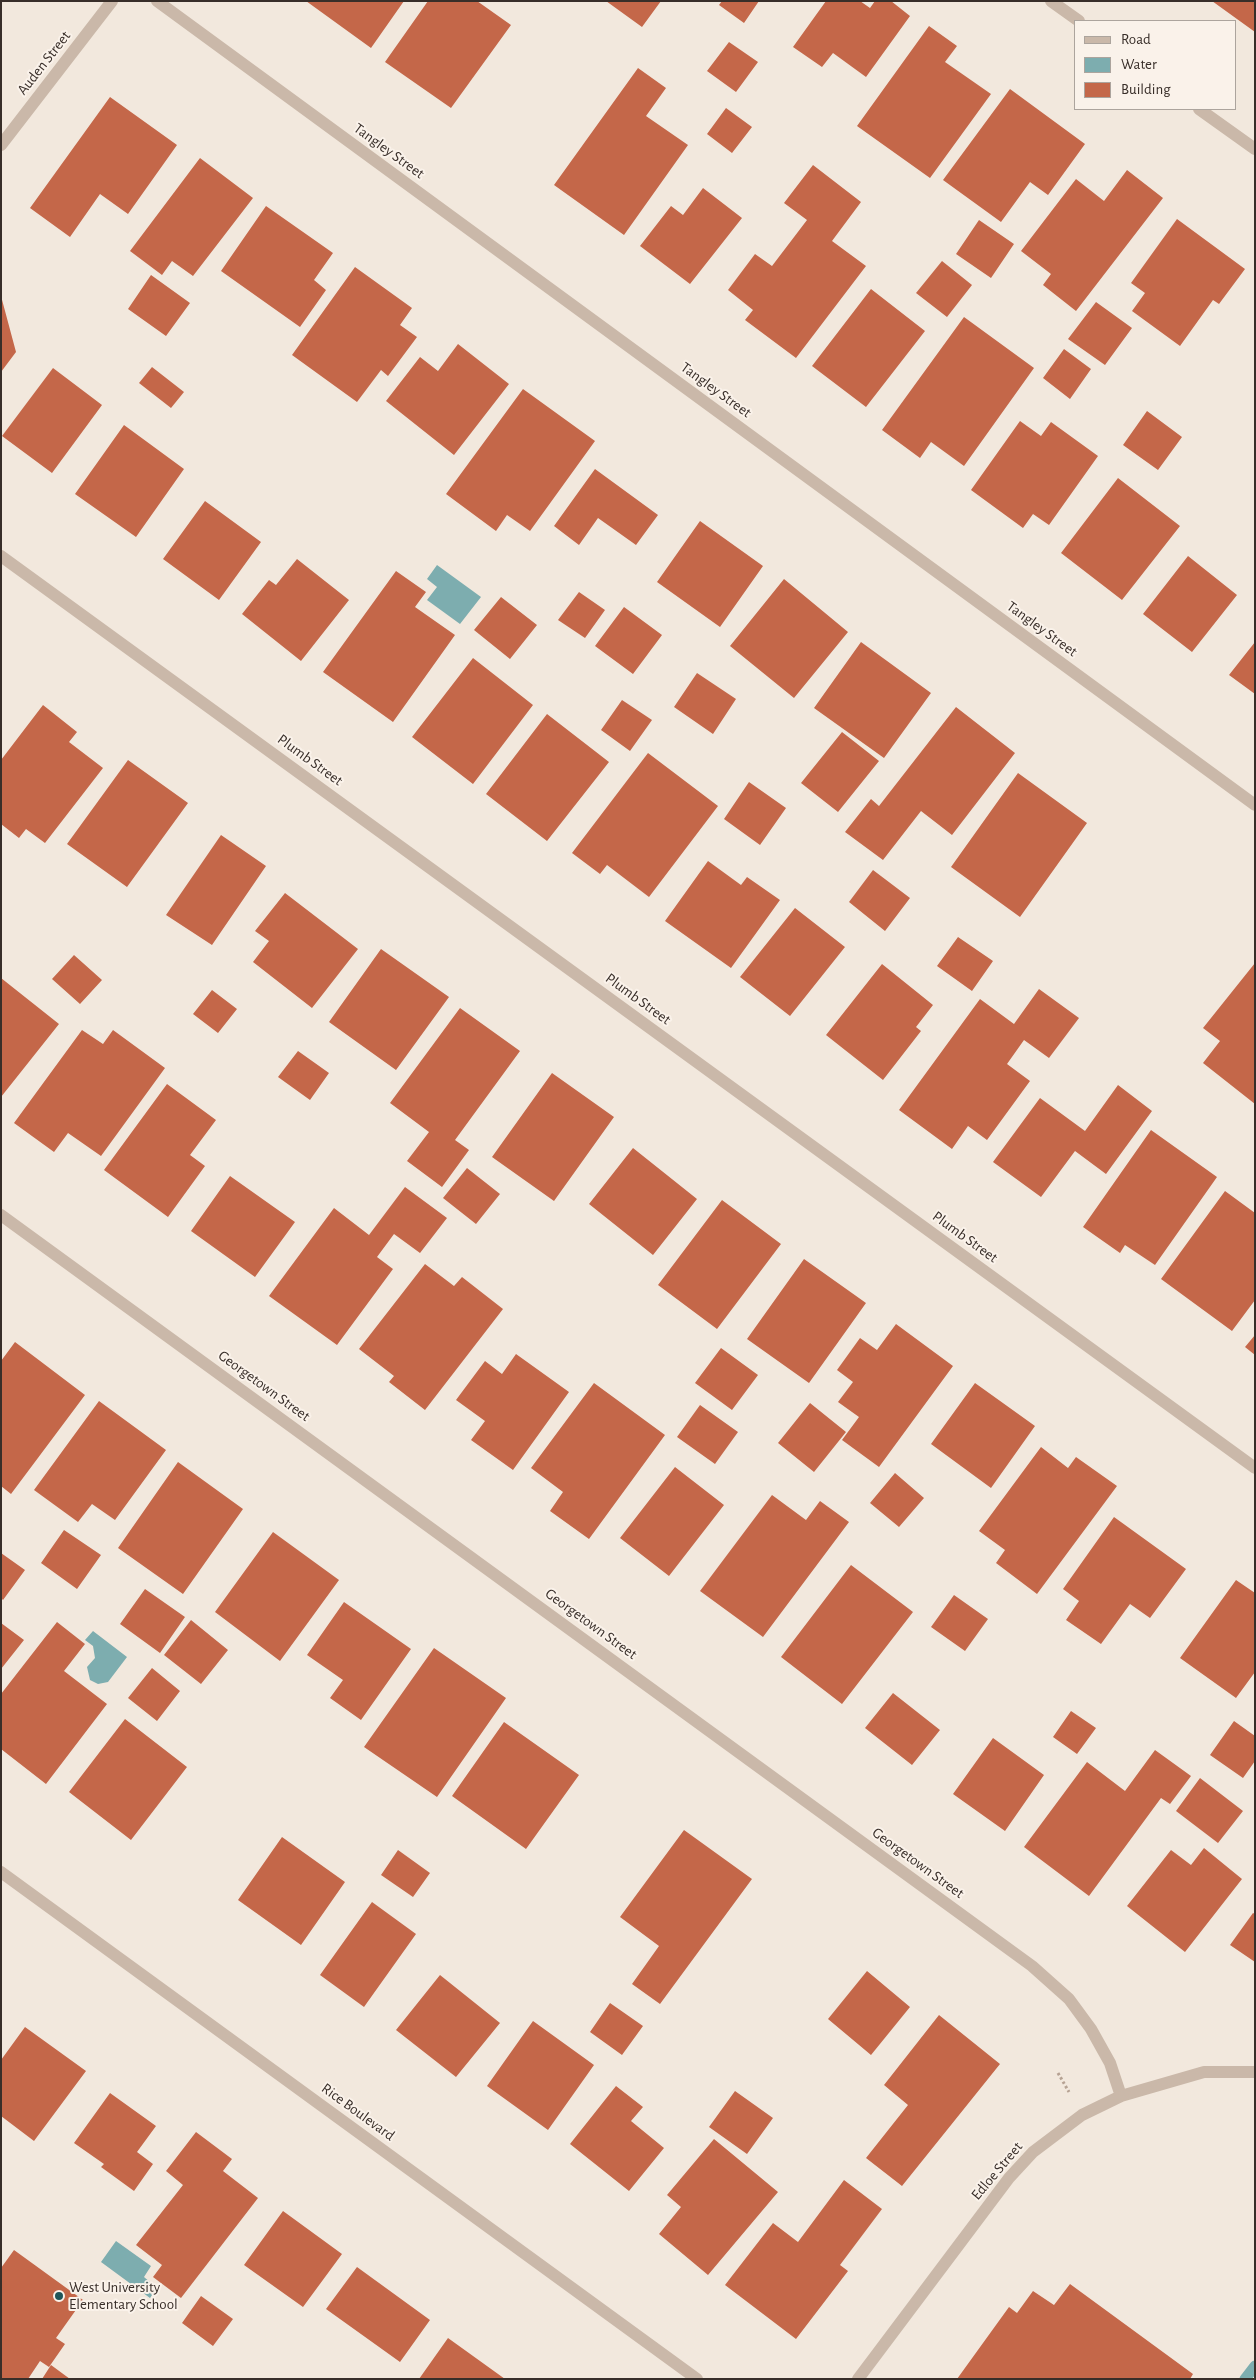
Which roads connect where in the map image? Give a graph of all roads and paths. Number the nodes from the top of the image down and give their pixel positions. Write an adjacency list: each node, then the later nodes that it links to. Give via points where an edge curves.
1 (112, 1): 6 (street, Auden Street)
2 (157, 1): 9 (street, Tangley Street)
3 (1052, 1): 4 (street)
4 (1078, 20)
5 (1200, 110): 7 (street)
6 (1, 145)
7 (1255, 149)
8 (1, 556): 11 (street, Plumb Street)
9 (1255, 805)
10 (1, 1215): 14 (street, Georgetown Street, via 1032,1966 1069,1999 1091,2029 1110,2063)
11 (1255, 1468)
12 (1, 1872): 15 (street, Rice Boulevard)
13 (1255, 2072): 14 (street, Edloe Street, via 1204,2072)
14 (1122, 2096): 16 (street, Edloe Street, via 1082,2115 1033,2152 1009,2178)
15 (696, 2379)
16 (858, 2379)

